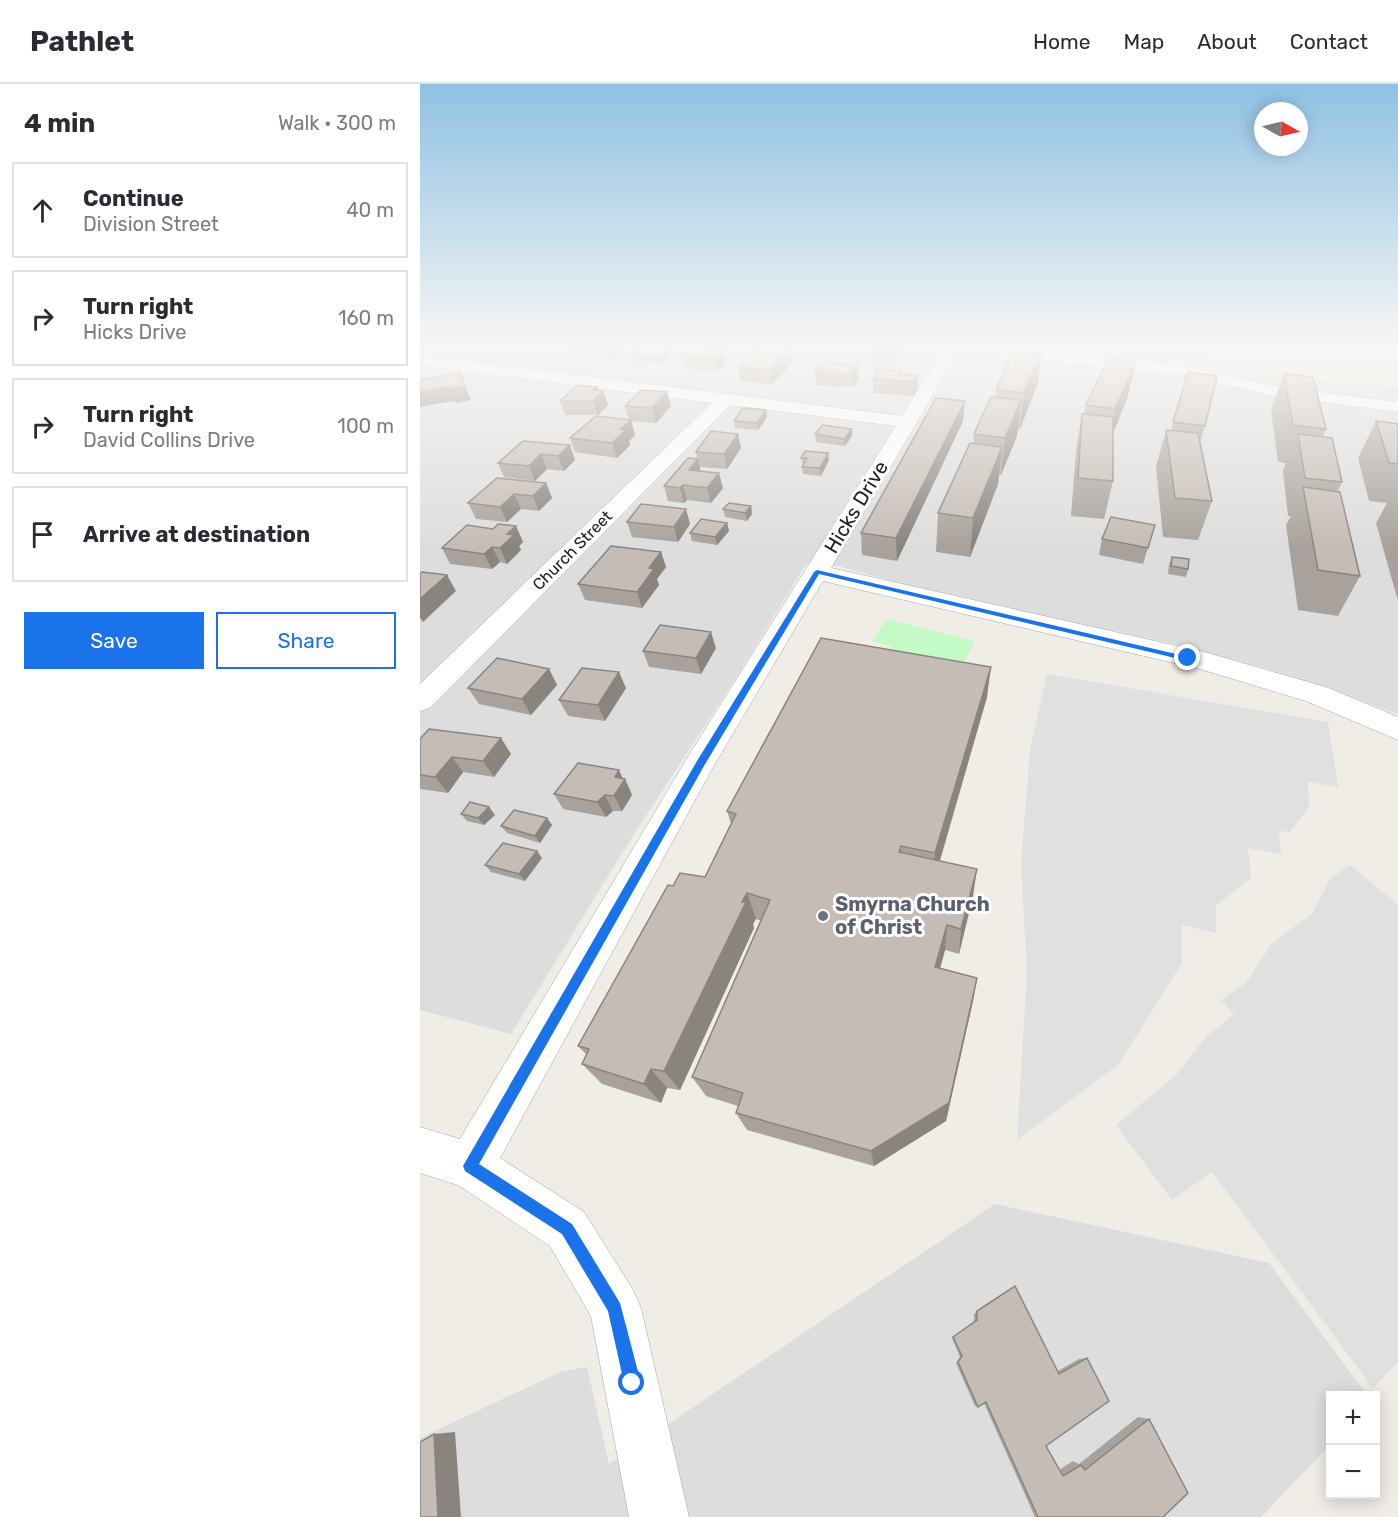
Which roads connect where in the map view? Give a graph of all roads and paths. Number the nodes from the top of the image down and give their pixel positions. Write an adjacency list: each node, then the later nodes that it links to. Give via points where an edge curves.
1 (711, 413): 6 (street, Church Street)
2 (831, 413): 4 (street)
3 (913, 413): 4 (street, Hicks Drive)
4 (907, 422): 5 (street, Hicks Drive)
5 (817, 572): 7 (street, via 1204,661 1316,693); 9 (street, Hicks Drive, via 700,763)
6 (420, 701)
7 (1398, 729)
8 (420, 1150): 9 (street)
9 (470, 1166): 10 (street, via 567,1229 615,1308)
10 (659, 1517)

